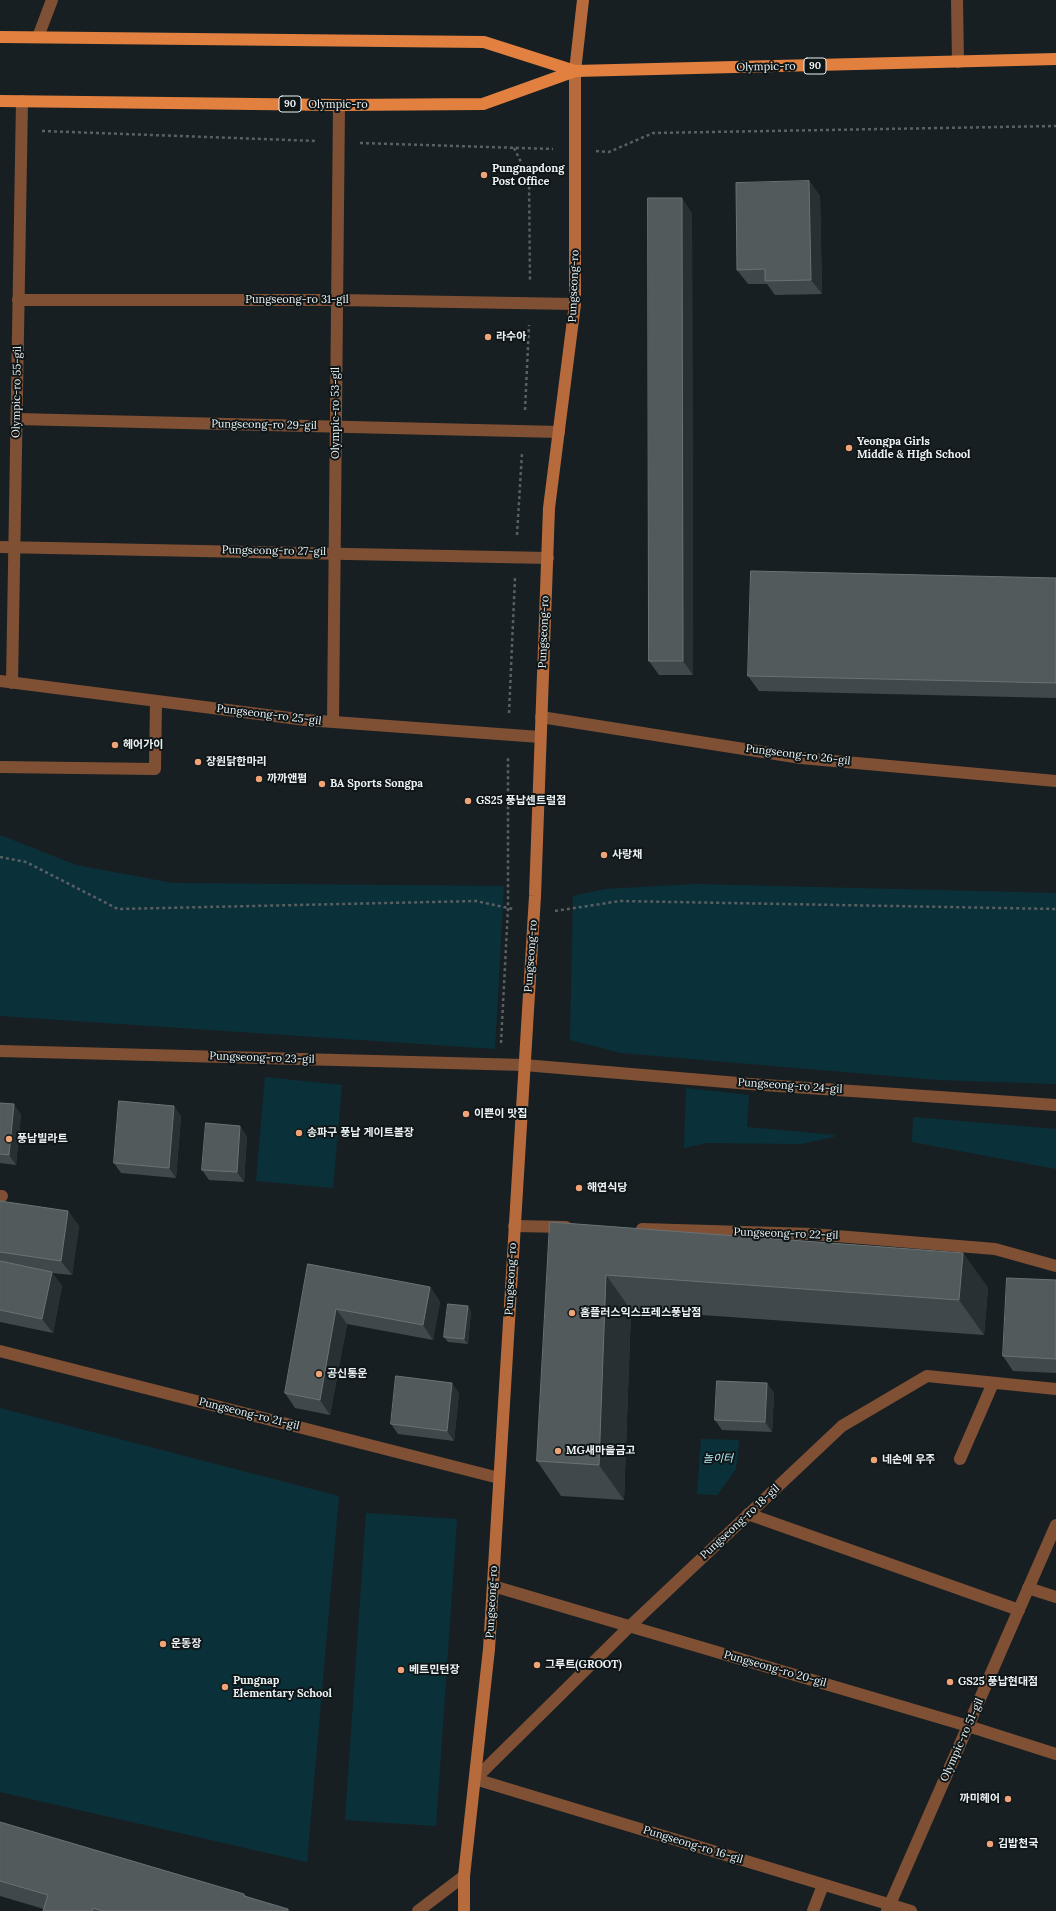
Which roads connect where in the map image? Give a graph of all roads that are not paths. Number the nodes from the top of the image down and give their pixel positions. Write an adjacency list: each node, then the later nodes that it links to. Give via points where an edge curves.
1 (52, 0): 5 (street)
2 (583, 0): 8 (street, Pungseong-ro)
3 (957, 0): 7 (street)
4 (0, 37): 5 (main road, Olympic-ro / 90)
5 (38, 38): 8 (main road, Olympic-ro / 90, via 484,42)
6 (1056, 59): 7 (main road, Olympic-ro / 90)
7 (958, 62): 8 (main road, Olympic-ro / 90)
8 (575, 71): 11 (main road, Olympic-ro / 90, via 483,104); 14 (street, Pungseong-ro)
9 (0, 101): 10 (main road, Olympic-ro / 90)
10 (22, 101): 11 (main road, Olympic-ro / 90); 12 (street, Olympic-ro 55-gil)
11 (339, 105): 13 (street, Olympic-ro 53-gil)
12 (18, 300): 13 (street, Pungseong-ro 31-gil); 15 (street, Olympic-ro 55-gil)
13 (337, 300): 14 (street, Pungseong-ro 31-gil); 16 (street, Olympic-ro 53-gil)
14 (575, 304): 17 (street, Pungseong-ro)
15 (17, 419): 16 (street, Pungseong-ro 29-gil); 18 (street, Olympic-ro 55-gil)
16 (336, 427): 17 (street, Pungseong-ro 29-gil); 20 (street, Olympic-ro 53-gil)
17 (559, 432): 21 (street, Pungseong-ro, via 550,508)
18 (14, 546): 19 (street, Pungseong-ro 27-gil); 20 (street, Pungseong-ro 27-gil); 22 (street, Olympic-ro 55-gil)
19 (0, 547)
20 (335, 553): 21 (street, Pungseong-ro 27-gil); 25 (street, Olympic-ro 53-gil)
21 (548, 558): 24 (street, Pungseong-ro)
22 (6, 682): 23 (street, Pungseong-ro 25-gil)
23 (156, 701): 25 (street, Pungseong-ro 25-gil); 27 (street, via 155,769)
24 (541, 717): 26 (street, Pungseong-ro); 28 (street, Pungseong-ro 26-gil, via 801,758)
25 (333, 722): 26 (street, Pungseong-ro 25-gil)
26 (540, 737): 30 (street, Pungseong-ro)
27 (0, 767)
28 (1056, 781)
29 (0, 1051): 30 (street, Pungseong-ro 23-gil)
30 (524, 1065): 31 (street, Pungseong-ro 24-gil); 32 (street, Pungseong-ro)
31 (1056, 1105)
32 (514, 1226): 33 (street); 40 (street, Pungseong-ro)
33 (577, 1228)
34 (632, 1229): 35 (street, Pungseong-ro 22-gil, via 812,1234 995,1249)
35 (1056, 1266)
36 (0, 1351): 40 (street, Pungseong-ro 21-gil)
37 (993, 1383): 38 (street, Pungseong-ro 18-gil); 39 (street); 41 (street, Pungseong-ro 18-gil, via 927,1376 842,1426)
38 (1056, 1389)
39 (960, 1459)
40 (498, 1478): 43 (street, Pungseong-ro)
41 (748, 1514): 46 (street); 47 (street, Pungseong-ro 18-gil)
42 (1056, 1525): 44 (street, Olympic-ro 51-gil)
43 (493, 1586): 47 (street, Pungseong-ro 20-gil); 50 (street, Pungseong-ro)
44 (1028, 1588): 45 (street); 46 (street, Olympic-ro 51-gil)
45 (1056, 1597)
46 (1019, 1610): 48 (street, Olympic-ro 51-gil)
47 (630, 1626): 48 (street, Pungseong-ro 20-gil); 50 (street, Pungseong-ro 18-gil)
48 (968, 1726): 49 (street, Pungseong-ro 20-gil); 53 (street, Olympic-ro 51-gil)
49 (1056, 1754)
50 (475, 1779): 51 (street, Pungseong-ro); 52 (street, Pungseong-ro 16-gil)
51 (464, 1876): 54 (street); 55 (street, Pungseong-ro)
52 (823, 1885): 53 (street, Pungseong-ro 16-gil); 56 (street)
53 (888, 1908): 57 (street, Pungseong-ro 16-gil)
54 (418, 1911)
55 (464, 1911)
56 (813, 1911)
57 (911, 1911)

